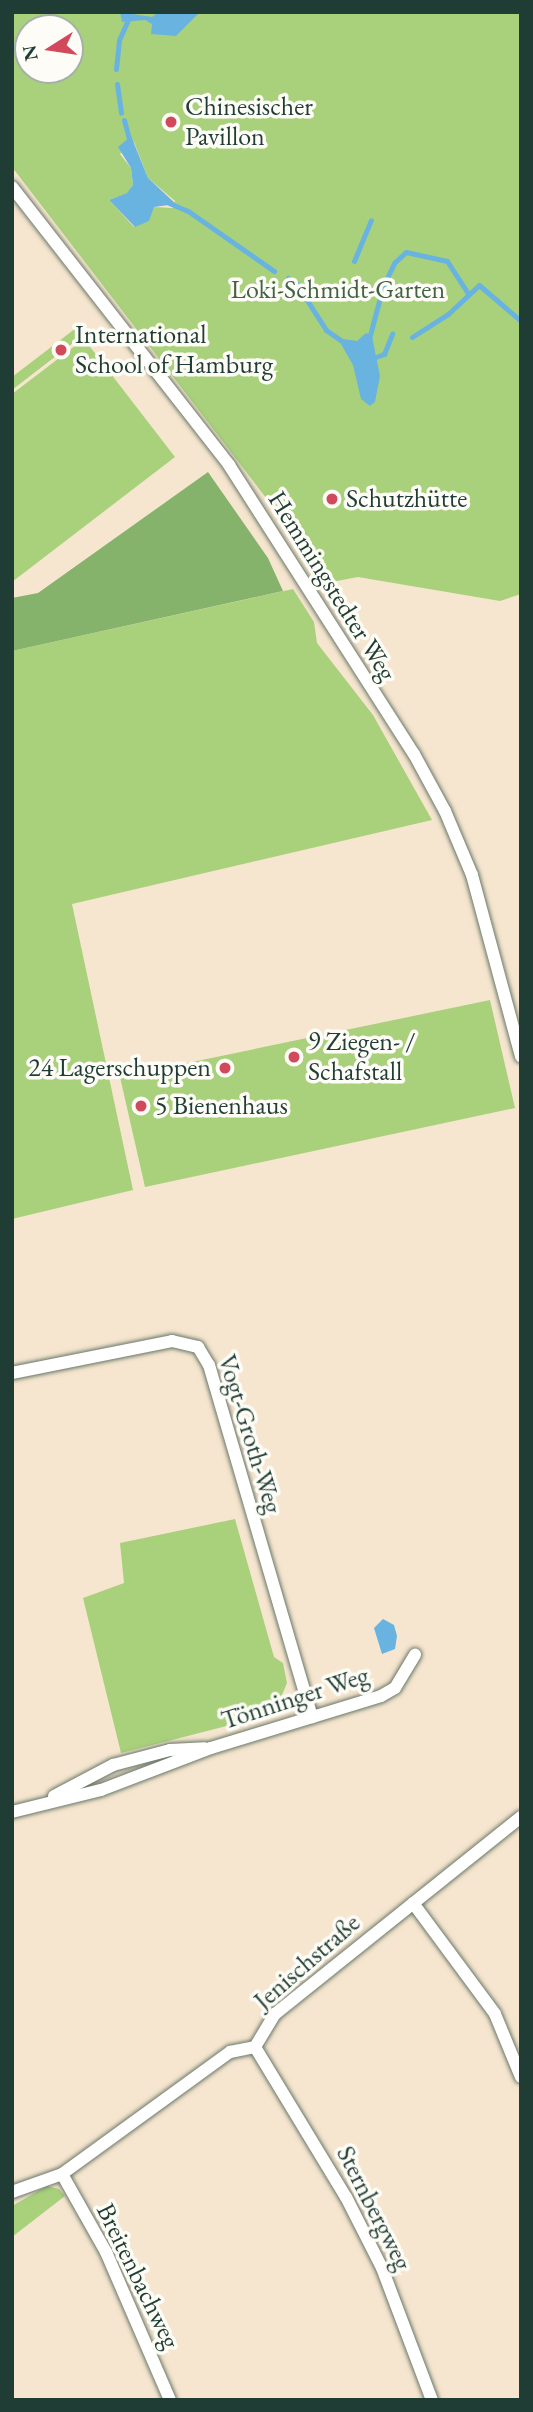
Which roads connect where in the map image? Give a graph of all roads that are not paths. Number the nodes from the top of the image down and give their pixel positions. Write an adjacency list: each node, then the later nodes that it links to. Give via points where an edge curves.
1 (12, 187): 2 (street, Hemmingstedter Weg, via 229,466 414,754 472,875)
2 (521, 1057)
3 (12, 1373): 5 (street, Vogt-Groth-Weg, via 172,1341 198,1347 209,1365)
4 (415, 1655): 5 (street, Tönninger Weg, via 395,1688)
5 (312, 1717): 6 (street, Tönninger Weg)
6 (211, 1748): 7 (street, Tönninger Weg, via 101,1790); 7 (street, Tönninger Weg, via 170,1750 113,1765)
7 (45, 1802): 8 (street, Tönninger Weg)
8 (12, 1812)
9 (521, 1817): 10 (street, Jenischstraße)
10 (413, 1903): 11 (street, Jenischstraße, via 275,2014); 12 (street, via 495,2014)
11 (256, 2047): 13 (street, Jenischstraße, via 230,2052); 16 (street, Sternbergweg, via 370,2244 414,2344)
12 (521, 2077)
13 (62, 2174): 14 (street, Jenischstraße); 15 (street, Breitenbachweg, via 106,2252)
14 (12, 2192)
15 (170, 2400)
16 (432, 2400)

